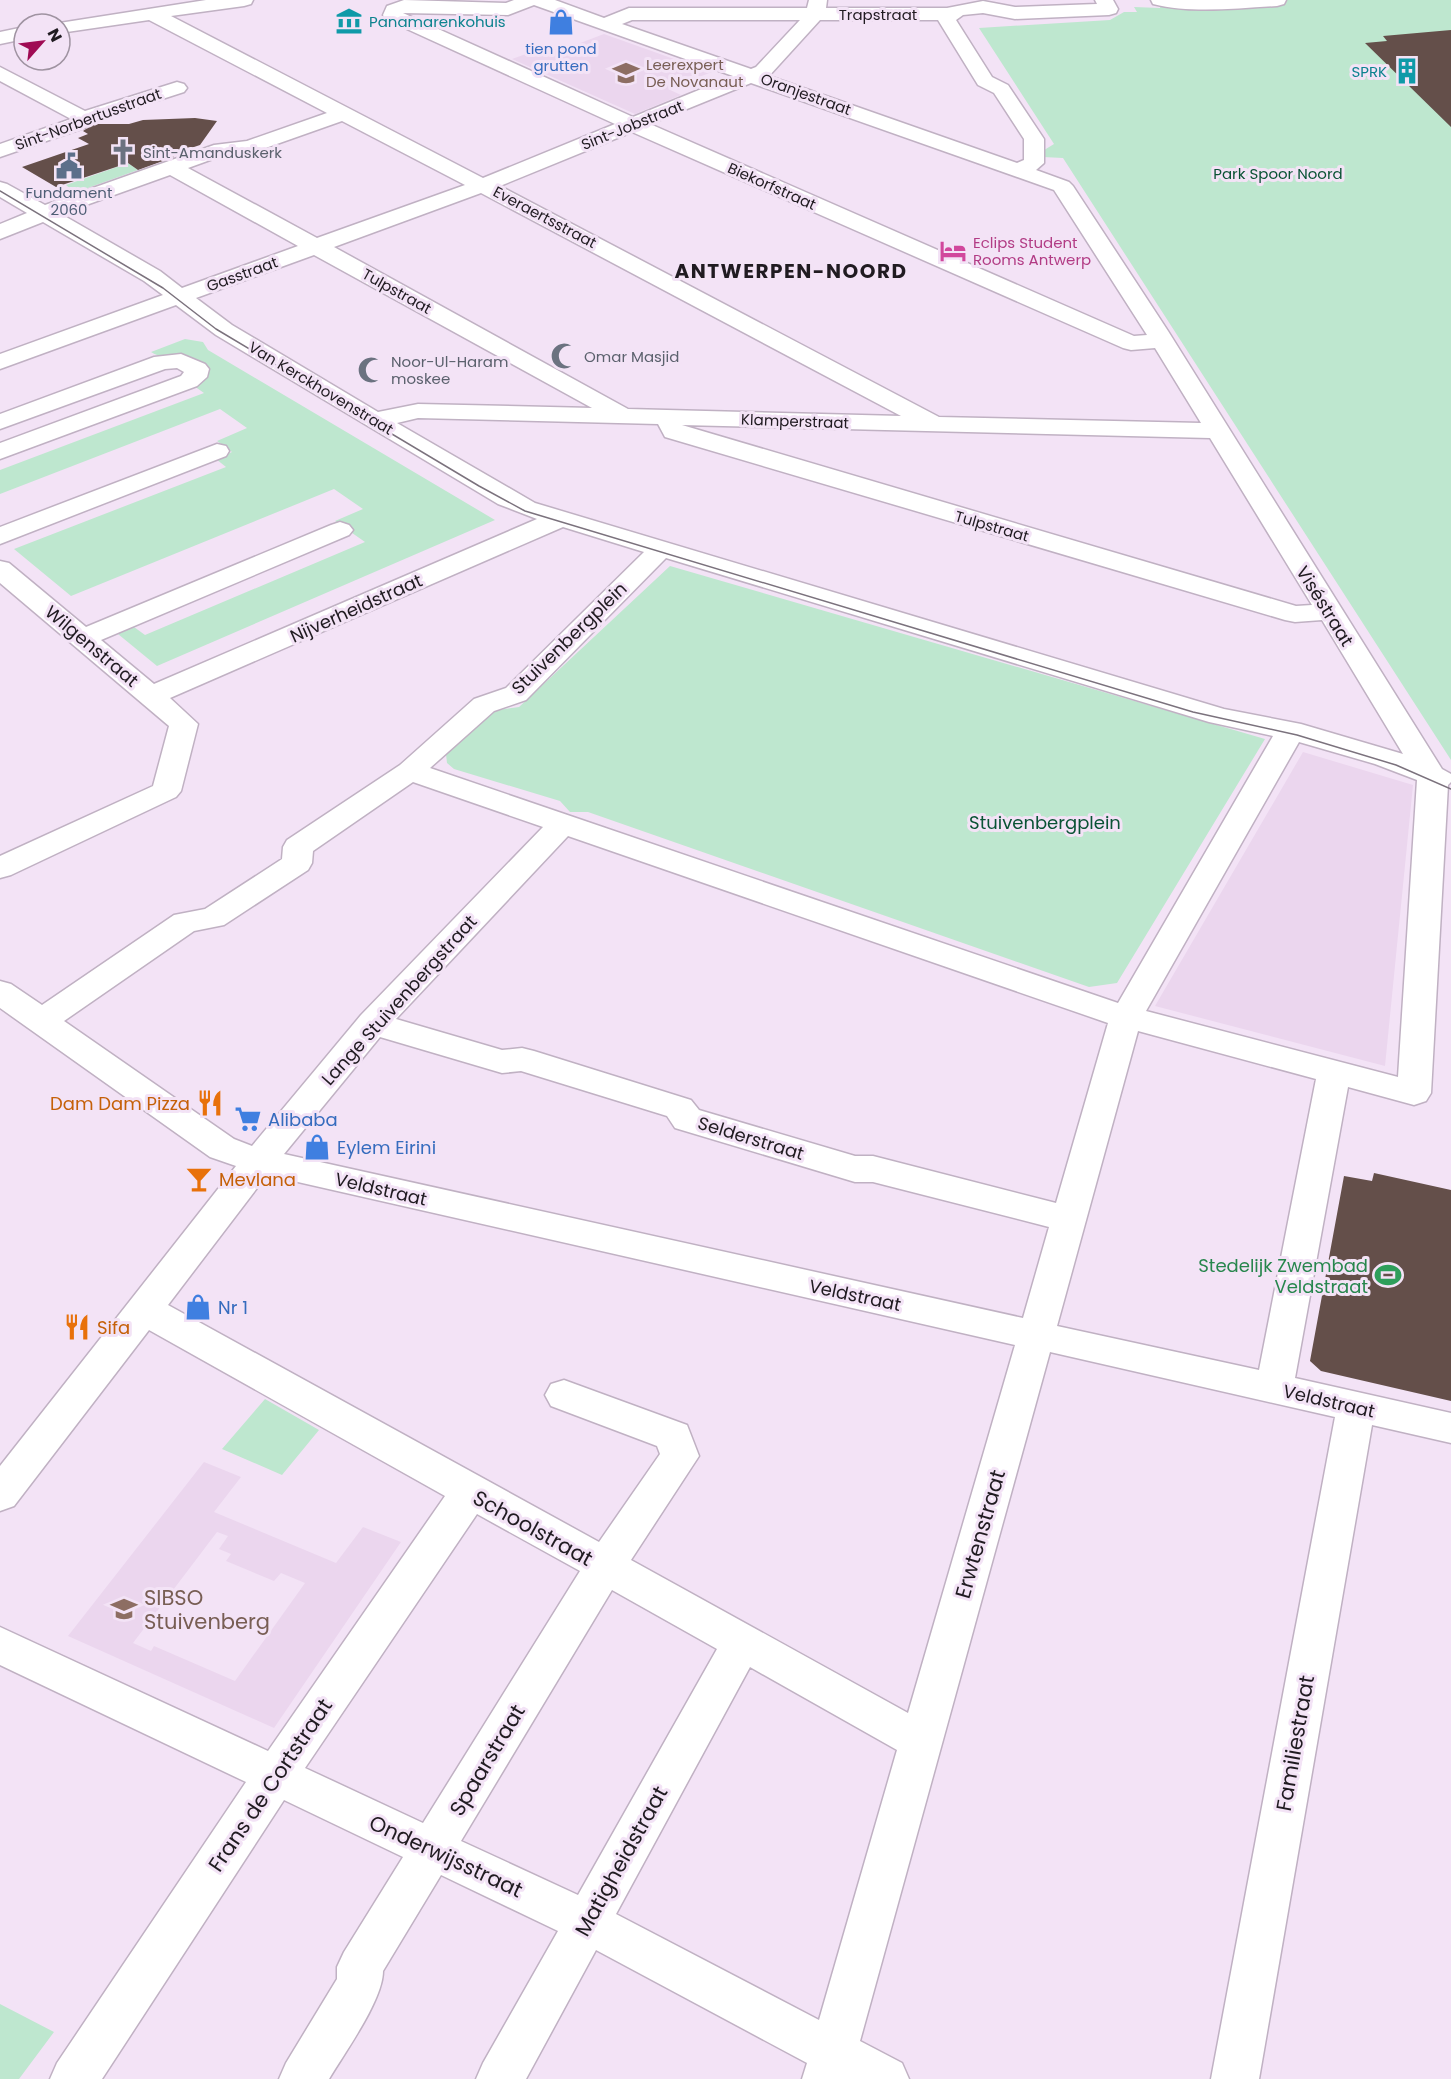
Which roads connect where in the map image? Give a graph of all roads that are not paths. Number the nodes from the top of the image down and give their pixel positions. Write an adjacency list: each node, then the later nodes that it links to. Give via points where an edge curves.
1 (244, 0): 8 (street)
2 (531, 0): 17 (street, Biekorfstraat, via 508,9 410,6 392,13)
3 (537, 0): 10 (street, Oranjestraat)
4 (1160, 0): 5 (street)
5 (1277, 0)
6 (1105, 2): 9 (street, Trapstraat, via 1109,9 1015,13 983,7)
7 (816, 7): 9 (street, Trapstraat); 10 (street, Trapstraat, via 629,14); 13 (street, Sint-Jobstraat, via 763,71)
8 (152, 14): 11 (street); 15 (street, Everaertsstraat)
9 (949, 14): 20 (street, via 947,20 985,81 1001,89 1034,139)
10 (605, 24): 13 (street, Oranjestraat)
11 (72, 25)
12 (0, 73): 16 (street)
13 (753, 75): 17 (street, Sint-Jobstraat); 20 (street, Oranjestraat)
14 (177, 88): 16 (street, Sint-Norbertusstraat)
15 (345, 113): 19 (street, via 249,147 221,149); 21 (street, Everaertsstraat)
16 (83, 118): 18 (street, Sint-Norbertusstraat, via 80,123)
17 (633, 125): 21 (street, Sint-Jobstraat); 27 (street, Biekorfstraat, via 1131,344)
18 (0, 151)
19 (171, 166): 23 (street); 25 (street, Tulpstraat)
20 (1030, 174): 27 (street, Viséstraat, via 1062,186)
21 (484, 185): 25 (street, Gasstraat); 33 (street, Everaertsstraat)
22 (0, 188): 23 (street, Van Kerckhovenstraat)
23 (44, 213): 24 (street); 26 (street, Van Kerckhovenstraat)
24 (0, 232)
25 (316, 247): 26 (street, Gasstraat); 29 (street, Tulpstraat)
26 (180, 296): 28 (street, Gasstraat); 31 (street, Van Kerckhovenstraat, via 224,330)
27 (1162, 341): 34 (street, Viséstraat)
28 (0, 362)
29 (623, 415): 30 (street, Klamperstraat); 31 (street, Klamperstraat, via 418,411)
30 (666, 417): 33 (street, Klamperstraat); 42 (street, Tulpstraat, via 674,432 976,522 1295,614)
31 (375, 420): 37 (street, Van Kerckhovenstraat, via 514,503)
32 (0, 422): 36 (street, via 162,362 181,361 197,369 189,381)
33 (936, 424): 34 (street, Klamperstraat)
34 (1217, 431): 42 (street, Viséstraat)
35 (217, 451): 39 (street)
36 (0, 452)
37 (560, 519): 40 (street, Van Kerckhovenstraat); 44 (street, Nijverheidstraat)
38 (340, 530): 43 (street)
39 (0, 536)
40 (661, 549): 45 (street, via 1219,716); 46 (street, Stuivenbergplein, via 516,694 484,705)
41 (0, 569): 43 (street, Wilgenstraat)
42 (1328, 612): 47 (street, Viséstraat)
43 (83, 638): 44 (street, Wilgenstraat)
44 (151, 696): 49 (street, Wilgenstraat, via 184,724 166,791)
45 (1291, 730): 47 (street, via 1390,759); 51 (street)
46 (410, 771): 48 (street); 52 (street, Stuivenbergplein, via 298,847 297,863 213,918 185,922)
47 (1441, 780): 54 (street, via 1432,783 1414,1093)
48 (563, 823): 51 (street); 53 (street, Lange Stuivenbergstraat)
49 (0, 868)
50 (0, 992): 52 (street, Veldstraat)
51 (1126, 1017): 54 (street); 56 (street, Erwtenstraat)
52 (42, 1022): 55 (street, Veldstraat, via 222,1148)
53 (374, 1023): 55 (street, Lange Stuivenbergstraat); 56 (street, Selderstraat, via 502,1062 522,1059 679,1108 687,1119 855,1169 873,1169)
54 (1334, 1074): 59 (street)
55 (260, 1161): 57 (street, Lange Stuivenbergstraat); 58 (street, Veldstraat)
56 (1069, 1219): 58 (street, Erwtenstraat)
57 (145, 1310): 63 (street, Schoolstraat); 64 (street, Lange Stuivenbergstraat)
58 (1035, 1335): 59 (street, Veldstraat); 68 (street, Erwtenstraat)
59 (1274, 1388): 61 (street, Veldstraat)
60 (564, 1395): 65 (street, Spaarstraat, via 672,1436 680,1456)
61 (1356, 1407): 62 (street, Veldstraat); 77 (street, Familiestraat)
62 (1451, 1428)
63 (469, 1493): 65 (street, Schoolstraat); 69 (street, Frans de Cortstraat)
64 (0, 1495)
65 (604, 1567): 66 (street, Schoolstraat); 70 (street, Spaarstraat)
66 (742, 1643): 68 (street, Schoolstraat); 71 (street, Matigheidstraat)
67 (0, 1645): 69 (street, Onderwijsstraat)
68 (922, 1742): 72 (street, Erwtenstraat)
69 (274, 1776): 70 (street, Onderwijsstraat); 73 (street, Frans de Cortstraat)
70 (433, 1849): 71 (street, Onderwijsstraat); 74 (street, Spaarstraat, via 360,1967 360,1983)
71 (587, 1922): 72 (street, Onderwijsstraat); 75 (street, Matigheidstraat)
72 (830, 2065): 76 (street, Onderwijsstraat)
73 (74, 2079)
74 (303, 2079)
75 (500, 2079)
76 (885, 2079)
77 (1235, 2079)

